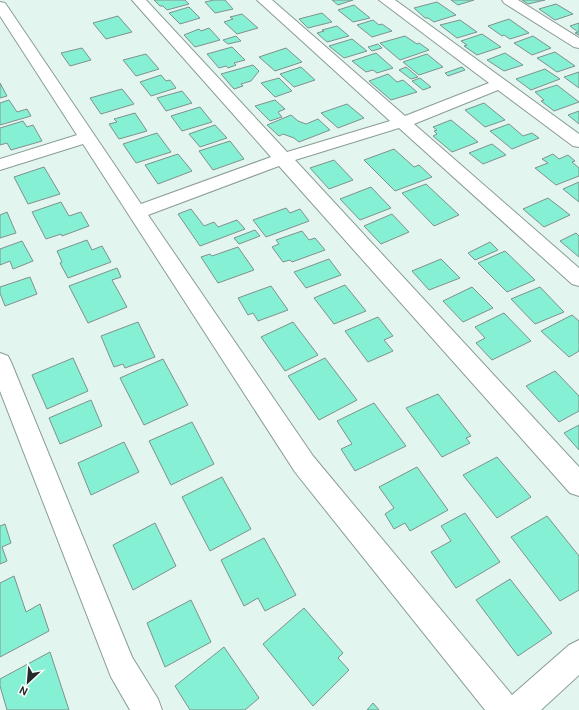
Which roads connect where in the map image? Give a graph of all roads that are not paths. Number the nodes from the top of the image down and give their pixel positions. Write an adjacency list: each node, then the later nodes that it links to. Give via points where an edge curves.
1 (139, 0): 11 (street)
2 (264, 0): 8 (street)
3 (386, 0): 7 (street)
4 (509, 0): 6 (street)
5 (0, 6): 9 (street)
6 (579, 44)
7 (499, 84): 8 (street); 10 (street)
8 (403, 122): 11 (street); 14 (street)
9 (88, 137): 12 (street); 13 (street)
10 (579, 142)
11 (284, 158): 13 (street); 16 (street)
12 (0, 166)
13 (137, 212): 19 (street, via 304,464)
14 (579, 279)
15 (0, 362): 18 (street, via 121,667)
16 (579, 485)
17 (579, 655): 20 (street)
18 (147, 710)
19 (504, 710)
20 (518, 710)

